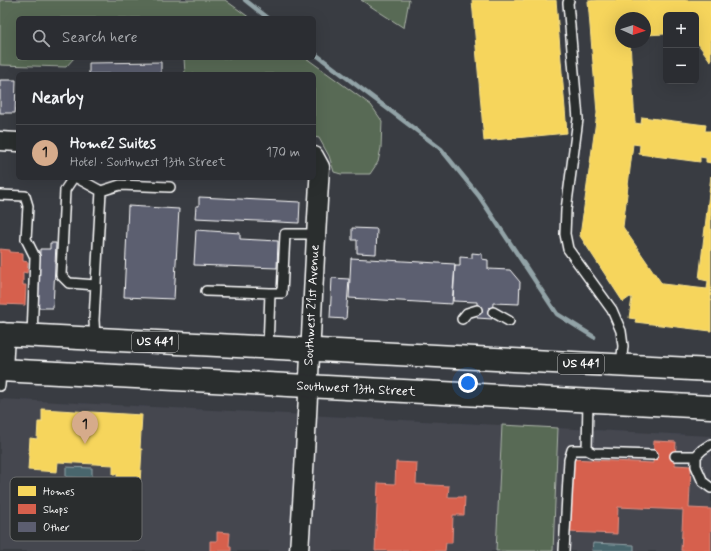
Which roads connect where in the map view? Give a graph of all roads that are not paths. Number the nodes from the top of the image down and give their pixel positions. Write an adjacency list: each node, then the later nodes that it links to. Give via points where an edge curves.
1 (569, 0): 23 (lane, via 578,119 565,234 568,250 612,310 621,331)
2 (0, 142): 3 (street)
3 (16, 142)
4 (316, 160): 10 (street, Southwest 21st Avenue, via 320,167)
5 (72, 180): 11 (lane, via 65,190 61,275 69,283)
6 (80, 180): 8 (lane)
7 (170, 187): 8 (lane, via 120,185)
8 (101, 191): 11 (lane)
9 (0, 195): 19 (lane, via 25,196 28,206 26,239 35,257)
10 (316, 234): 13 (lane, via 285,234 282,293); 22 (street, Southwest 21st Avenue)
11 (96, 285): 20 (lane)
12 (206, 291): 13 (lane)
13 (270, 292): 21 (lane)
14 (477, 310): 16 (lane, via 467,313)
15 (493, 312): 17 (lane)
16 (462, 319)
17 (509, 321)
18 (1, 334): 19 (main road, US 441); 25 (main road)
19 (32, 336): 20 (main road, US 441)
20 (95, 339): 21 (main road, US 441)
21 (268, 348): 22 (main road, US 441)
22 (310, 350): 23 (main road, US 441); 26 (street, Southwest 21st Avenue)
23 (621, 366): 24 (main road, US 441)
24 (711, 370)
25 (0, 376): 26 (main road, Southwest 13th Street)
26 (309, 386): 27 (main road, Southwest 13th Street); 35 (street, Southwest 21st Avenue)
27 (588, 401): 28 (main road, Southwest 13th Street); 30 (lane)
28 (711, 407)
29 (711, 444): 33 (lane)
30 (587, 450): 31 (lane, via 592,453); 36 (lane, via 572,450 569,460)
31 (653, 455)
32 (675, 456): 33 (lane)
33 (696, 456): 34 (lane, via 696,466 703,482)
34 (711, 488)
35 (299, 551)
36 (564, 551)

